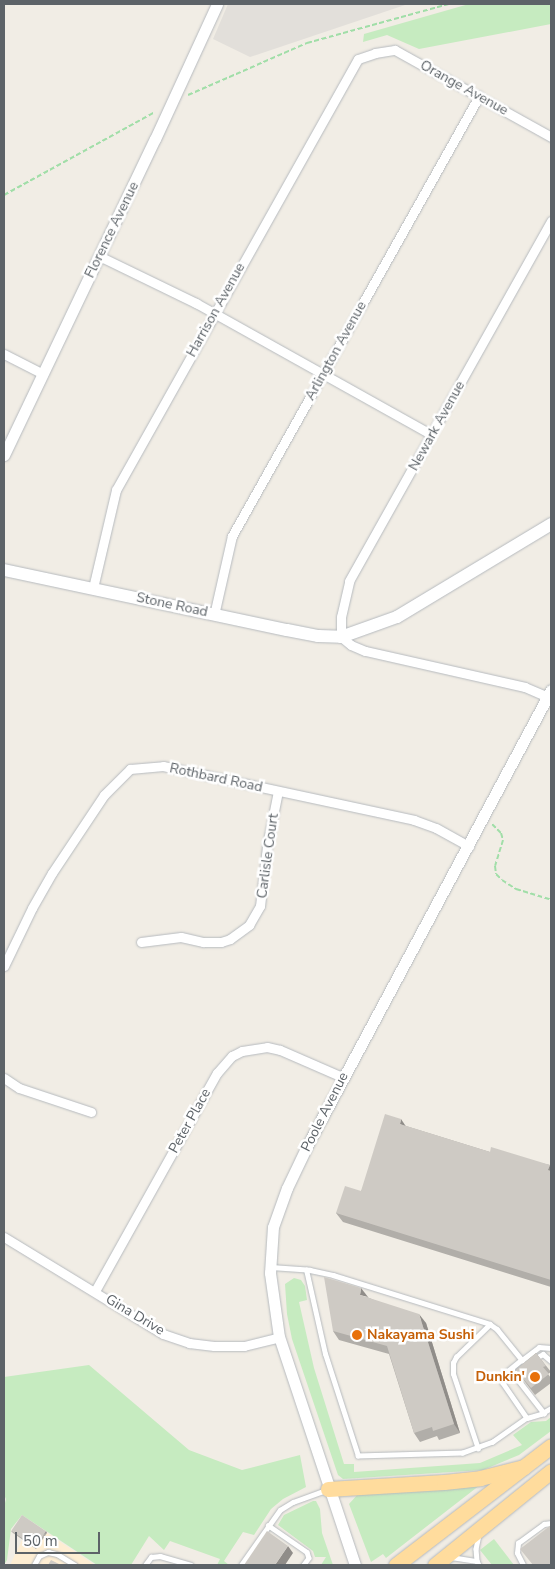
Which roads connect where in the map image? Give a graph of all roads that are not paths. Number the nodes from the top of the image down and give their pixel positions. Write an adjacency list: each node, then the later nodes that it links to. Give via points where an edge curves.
1 (217, 4): 6 (street, Florence Avenue)
2 (375, 52): 3 (street, Orange Avenue, via 395,50); 7 (street, Harrison Avenue, via 356,62)
3 (479, 96): 4 (street, Orange Avenue); 10 (street, Arlington Avenue)
4 (551, 137)
5 (551, 221): 11 (street, Newark Avenue)
6 (100, 256): 7 (street); 9 (street, Florence Avenue)
7 (215, 313): 10 (street); 15 (street, Harrison Avenue, via 116,490)
8 (4, 354): 9 (street)
9 (43, 374): 12 (street, Florence Avenue)
10 (323, 374): 11 (street); 16 (street, Arlington Avenue, via 232,536)
11 (432, 435): 17 (street, Newark Avenue, via 349,581 341,617)
12 (4, 455)
13 (551, 524): 17 (main road, Stone Road, via 397,617)
14 (4, 570): 15 (main road, Stone Road)
15 (93, 588): 16 (main road, Stone Road)
16 (214, 614): 17 (main road, Stone Road, via 318,636)
17 (341, 637): 18 (street, Stone Road, via 365,651)
18 (550, 694): 20 (street, Poole Avenue)
19 (278, 791): 20 (street, Rothbard Road, via 414,820); 21 (street, Carlisle Court, via 267,846 262,899 249,925 221,942 181,937); 22 (street, Rothbard Road, via 163,766 130,769 104,795 52,873)
20 (469, 846): 24 (street, Poole Avenue)
21 (141, 942)
22 (4, 966)
23 (4, 1078): 25 (street, via 18,1088)
24 (342, 1078): 27 (street, Poole Avenue, via 276,1213); 29 (street, Peter Place, via 267,1047 242,1051 228,1060 217,1072)
25 (91, 1112)
26 (4, 1237): 29 (street, Gina Drive)
27 (270, 1267): 28 (lane); 31 (street, Poole Avenue)
28 (306, 1270): 30 (lane, via 333,1274); 41 (lane, via 325,1354 358,1456)
29 (95, 1292): 31 (street, Gina Drive, via 164,1334 189,1343 244,1346)
30 (490, 1324): 33 (lane, via 498,1329); 41 (lane, via 456,1356 453,1363 453,1374)
31 (279, 1337): 44 (street, Poole Avenue)
32 (551, 1348): 33 (lane, via 539,1347)
33 (522, 1360): 39 (lane, via 505,1374 503,1383)
34 (551, 1360): 35 (lane, via 543,1354)
35 (532, 1361)
36 (525, 1366): 38 (lane, via 516,1378)
37 (551, 1408): 38 (lane)
38 (544, 1413): 39 (lane)
39 (527, 1418): 41 (lane)
40 (551, 1446): 42 (highway)
41 (478, 1449)
42 (524, 1467): 44 (highway, via 480,1478); 57 (highway)
43 (551, 1471): 47 (highway)
44 (328, 1489): 46 (lane, via 286,1505); 56 (street, Poole Avenue)
45 (551, 1523): 58 (lane, via 544,1524 518,1543 517,1553)
46 (268, 1525): 54 (lane); 55 (lane, via 307,1552 309,1558)
47 (482, 1528): 48 (highway); 49 (lane, via 476,1549)
48 (440, 1561): 49 (lane, via 457,1557)
49 (478, 1563)
50 (34, 1565): 51 (lane, via 39,1556 51,1552)
51 (75, 1565)
52 (145, 1565): 53 (lane, via 151,1557 160,1556)
53 (191, 1565)
54 (241, 1565)
55 (304, 1565)
56 (355, 1565)
57 (396, 1565)
58 (523, 1565)

